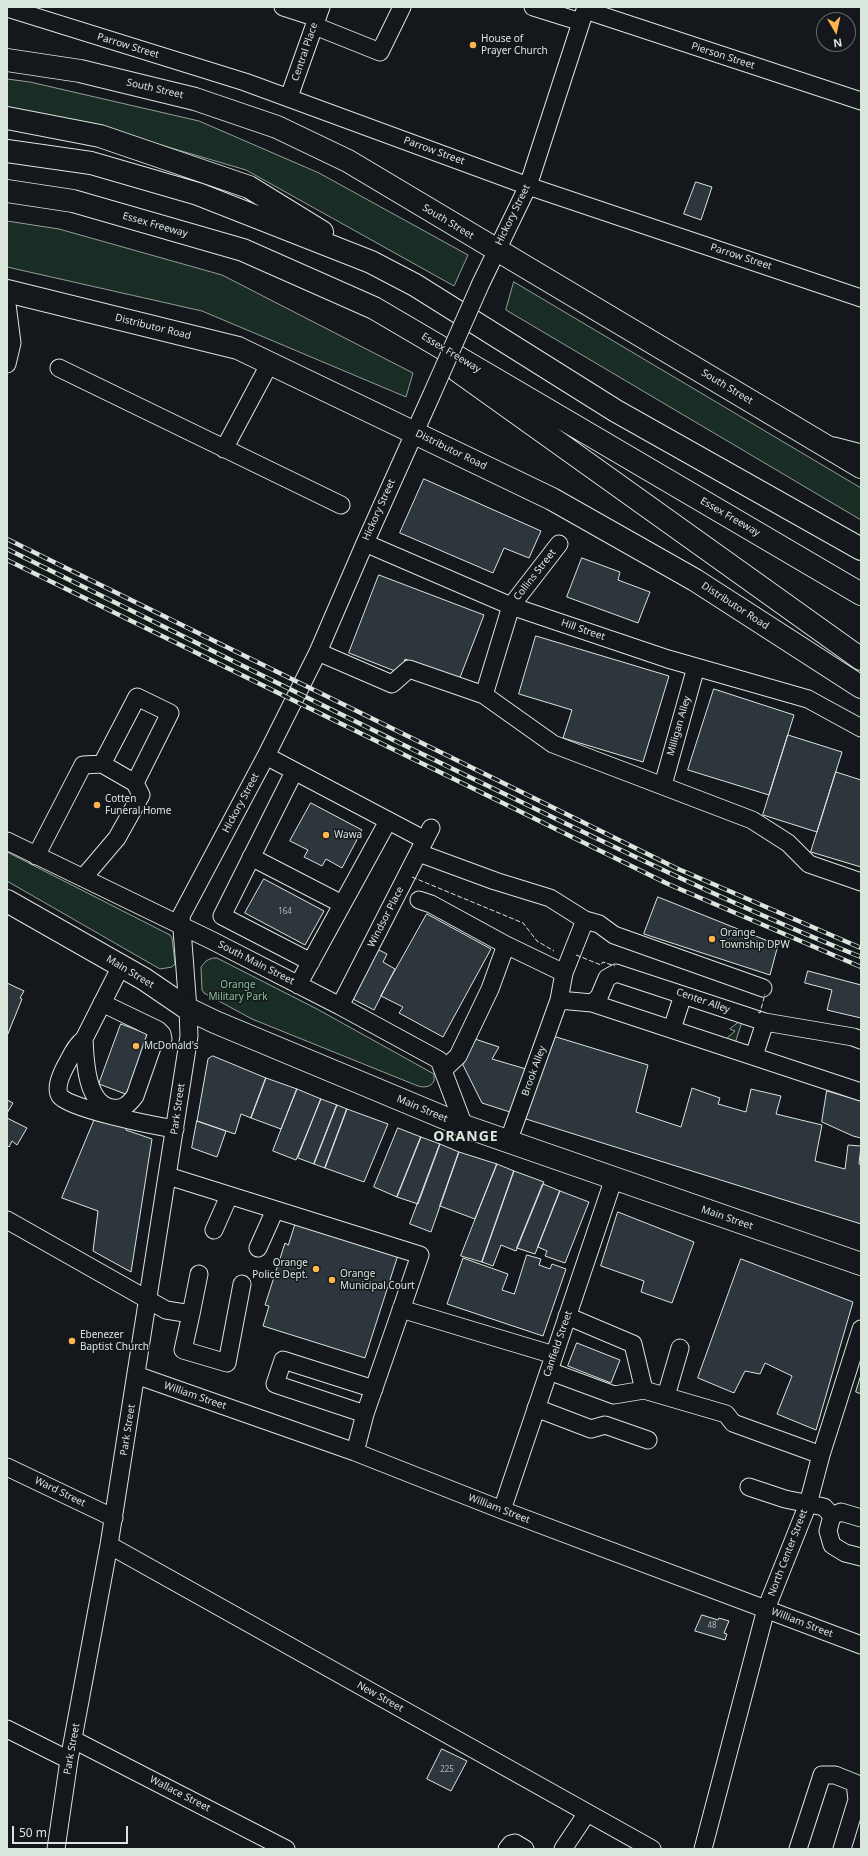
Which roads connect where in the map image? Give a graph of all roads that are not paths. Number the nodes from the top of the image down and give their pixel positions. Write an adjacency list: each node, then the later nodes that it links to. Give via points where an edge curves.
1 (283, 7): 6 (street)
2 (402, 7): 6 (street, via 380,52)
3 (533, 7): 5 (street, Pierson Street)
4 (7, 8): 8 (street, Parrow Street)
5 (584, 13): 9 (street, Pierson Street); 12 (street, Hickory Street)
6 (318, 17): 8 (street, Central Place)
7 (7, 60): 14 (main road, South Street, via 80,71 195,99 277,127 348,161)
8 (289, 97): 12 (street, Parrow Street)
9 (861, 101)
10 (7, 118): 15 (main road, via 100,136 249,187)
11 (7, 151): 15 (main road, via 92,163 198,194)
12 (528, 186): 14 (street, Hickory Street); 17 (street, Parrow Street)
13 (7, 191): 19 (main road, Essex Freeway, via 73,201 243,250)
14 (495, 251): 23 (street, Hickory Street, bridge); 24 (main road, South Street)
15 (371, 262): 31 (main road, via 415,286 616,411)
16 (7, 291): 20 (main road, Distributor Road, via 238,348)
17 (861, 298)
18 (7, 304): 21 (street, via 12,343)
19 (374, 308): 32 (main road, Essex Freeway); 35 (main road, via 494,399)
20 (270, 363): 23 (main road, Distributor Road); 25 (street)
21 (7, 364)
22 (59, 368): 25 (street)
23 (414, 432): 29 (street, Hickory Street); 37 (main road, Distributor Road, via 552,499 695,580)
24 (818, 442): 26 (street, South Street); 27 (main road)
25 (224, 449): 28 (street)
26 (861, 453)
27 (861, 467)
28 (341, 505)
29 (364, 543): 33 (street, Hill Street); 34 (street, Hickory Street)
30 (559, 544): 33 (street, Collins Street)
31 (861, 549)
32 (861, 594)
33 (511, 606): 36 (street, Hill Street); 38 (street)
34 (318, 652): 38 (street, via 392,684 409,669); 40 (street, Hickory Street)
35 (861, 659)
36 (696, 667): 39 (street, Hill Street, via 808,699); 44 (street, Milligan Alley)
37 (861, 687)
38 (484, 695): 44 (street, via 553,744)
39 (861, 728)
40 (266, 756): 42 (street); 56 (street, Hickory Street, via 181,916)
41 (102, 764): 43 (street); 43 (street, via 137,697 170,713); 48 (street, via 83,765)
42 (294, 772): 45 (street); 49 (street)
43 (135, 782): 50 (street, via 141,795 117,838)
44 (663, 785): 51 (street, via 752,820 788,843 809,864)
45 (388, 821): 46 (street); 54 (street)
46 (425, 840): 55 (street, via 495,881 550,898); 67 (street, Windsor Place)
47 (7, 842): 48 (street, South Main Street)
48 (36, 856): 50 (street, South Main Street)
49 (251, 858): 54 (street); 58 (street, via 222,916)
50 (83, 878): 56 (street, South Main Street)
51 (861, 882)
52 (419, 900): 57 (street)
53 (7, 901): 59 (main road, Main Street)
54 (342, 904): 58 (street)
55 (584, 920): 60 (street, Brook Alley); 62 (street, via 599,924 614,935)
56 (182, 926): 61 (street, South Main Street); 68 (street, Hickory Street)
57 (506, 945): 60 (street); 75 (street, via 490,989 458,1056)
58 (311, 962): 61 (street)
59 (121, 966): 65 (street); 68 (main road, Main Street)
60 (564, 973): 64 (street, Brook Alley)
61 (298, 985): 67 (street, South Main Street)
62 (763, 988)
63 (683, 996): 66 (street, Center Alley, via 616,973 607,978 599,997); 69 (street, Center Alley); 70 (street)
64 (559, 1000): 66 (street); 82 (street, Brook Alley)
65 (102, 1003): 71 (street); 72 (street)
66 (592, 1003): 70 (street)
67 (340, 1006): 75 (street, South Main Street, via 439,1060)
68 (188, 1009): 80 (main road, Main Street); 81 (street, Park Street, via 189,1036)
69 (765, 1022): 73 (street, Center Alley); 74 (street)
70 (672, 1029): 74 (street)
71 (158, 1030): 72 (street, via 135,1096 128,1105 114,1108 100,1103 94,1095 87,1071); 77 (street, via 164,1038)
72 (84, 1039): 78 (street, via 76,1045 63,1072 58,1086 60,1095 65,1101)
73 (861, 1040)
74 (754, 1056): 76 (street)
75 (443, 1070): 80 (street, South Main Street)
76 (861, 1092)
77 (140, 1106): 78 (street); 79 (street)
78 (123, 1118): 79 (street)
79 (155, 1126): 81 (street)
80 (464, 1126): 82 (main road, Main Street)
81 (175, 1129): 83 (street, Park Street)
82 (508, 1142): 84 (main road, Main Street)
83 (168, 1176): 85 (street); 93 (street, Park Street)
84 (614, 1178): 90 (main road, Main Street); 96 (street, Canfield Street)
85 (229, 1196): 86 (street); 88 (street)
86 (275, 1210): 89 (street); 94 (street, via 420,1255)
87 (7, 1220): 93 (street)
88 (214, 1230)
89 (258, 1248)
90 (861, 1264)
91 (199, 1274): 95 (street)
92 (242, 1284): 95 (street, via 227,1363 183,1350)
93 (148, 1299): 95 (street, via 166,1310); 100 (street, Park Street)
94 (401, 1309): 99 (street); 101 (street)
95 (191, 1314)
96 (567, 1316): 99 (street, Canfield Street); 102 (street, via 633,1344)
97 (861, 1329): 108 (street, North Center Street)
98 (680, 1348): 103 (street)
99 (552, 1363): 102 (street, via 614,1395); 104 (street, Canfield Street)
100 (136, 1375): 107 (street, William Street); 114 (street, Park Street)
101 (374, 1389): 105 (street); 105 (street, via 283,1360 275,1384)
102 (644, 1390): 103 (street)
103 (666, 1396): 108 (street, via 726,1414 733,1423)
104 (536, 1408): 106 (street, via 591,1429 605,1425); 112 (street, Canfield Street)
105 (365, 1414): 107 (street)
106 (648, 1440)
107 (355, 1452): 112 (street, William Street)
108 (821, 1455): 111 (street, North Center Street)
109 (7, 1467): 114 (street, Ward Street)
110 (749, 1487): 111 (street)
111 (808, 1504): 113 (street, via 824,1507); 118 (street, North Center Street)
112 (502, 1510): 118 (street, William Street)
113 (832, 1516): 115 (street, via 841,1512); 117 (street, via 828,1531 832,1545 846,1553)
114 (114, 1518): 116 (street, Park Street)
115 (861, 1518)
116 (109, 1546): 121 (street, Park Street); 123 (street, New Street)
117 (861, 1557)
118 (766, 1609): 119 (street, William Street); 130 (street, North Center Street)
119 (861, 1645)
120 (7, 1729): 122 (street)
121 (74, 1740): 122 (street, Park Street); 125 (street, Wallace Street)
122 (69, 1760): 124 (street, Park Street)
123 (587, 1813): 128 (street); 129 (street, New Street)
124 (56, 1849)
125 (286, 1849)
126 (507, 1849): 127 (street, via 515,1843)
127 (525, 1849)
128 (563, 1849)
129 (652, 1849)
130 (702, 1849)
131 (798, 1849): 132 (street, via 822,1775 835,1775 854,1783 857,1800)
132 (842, 1849)

